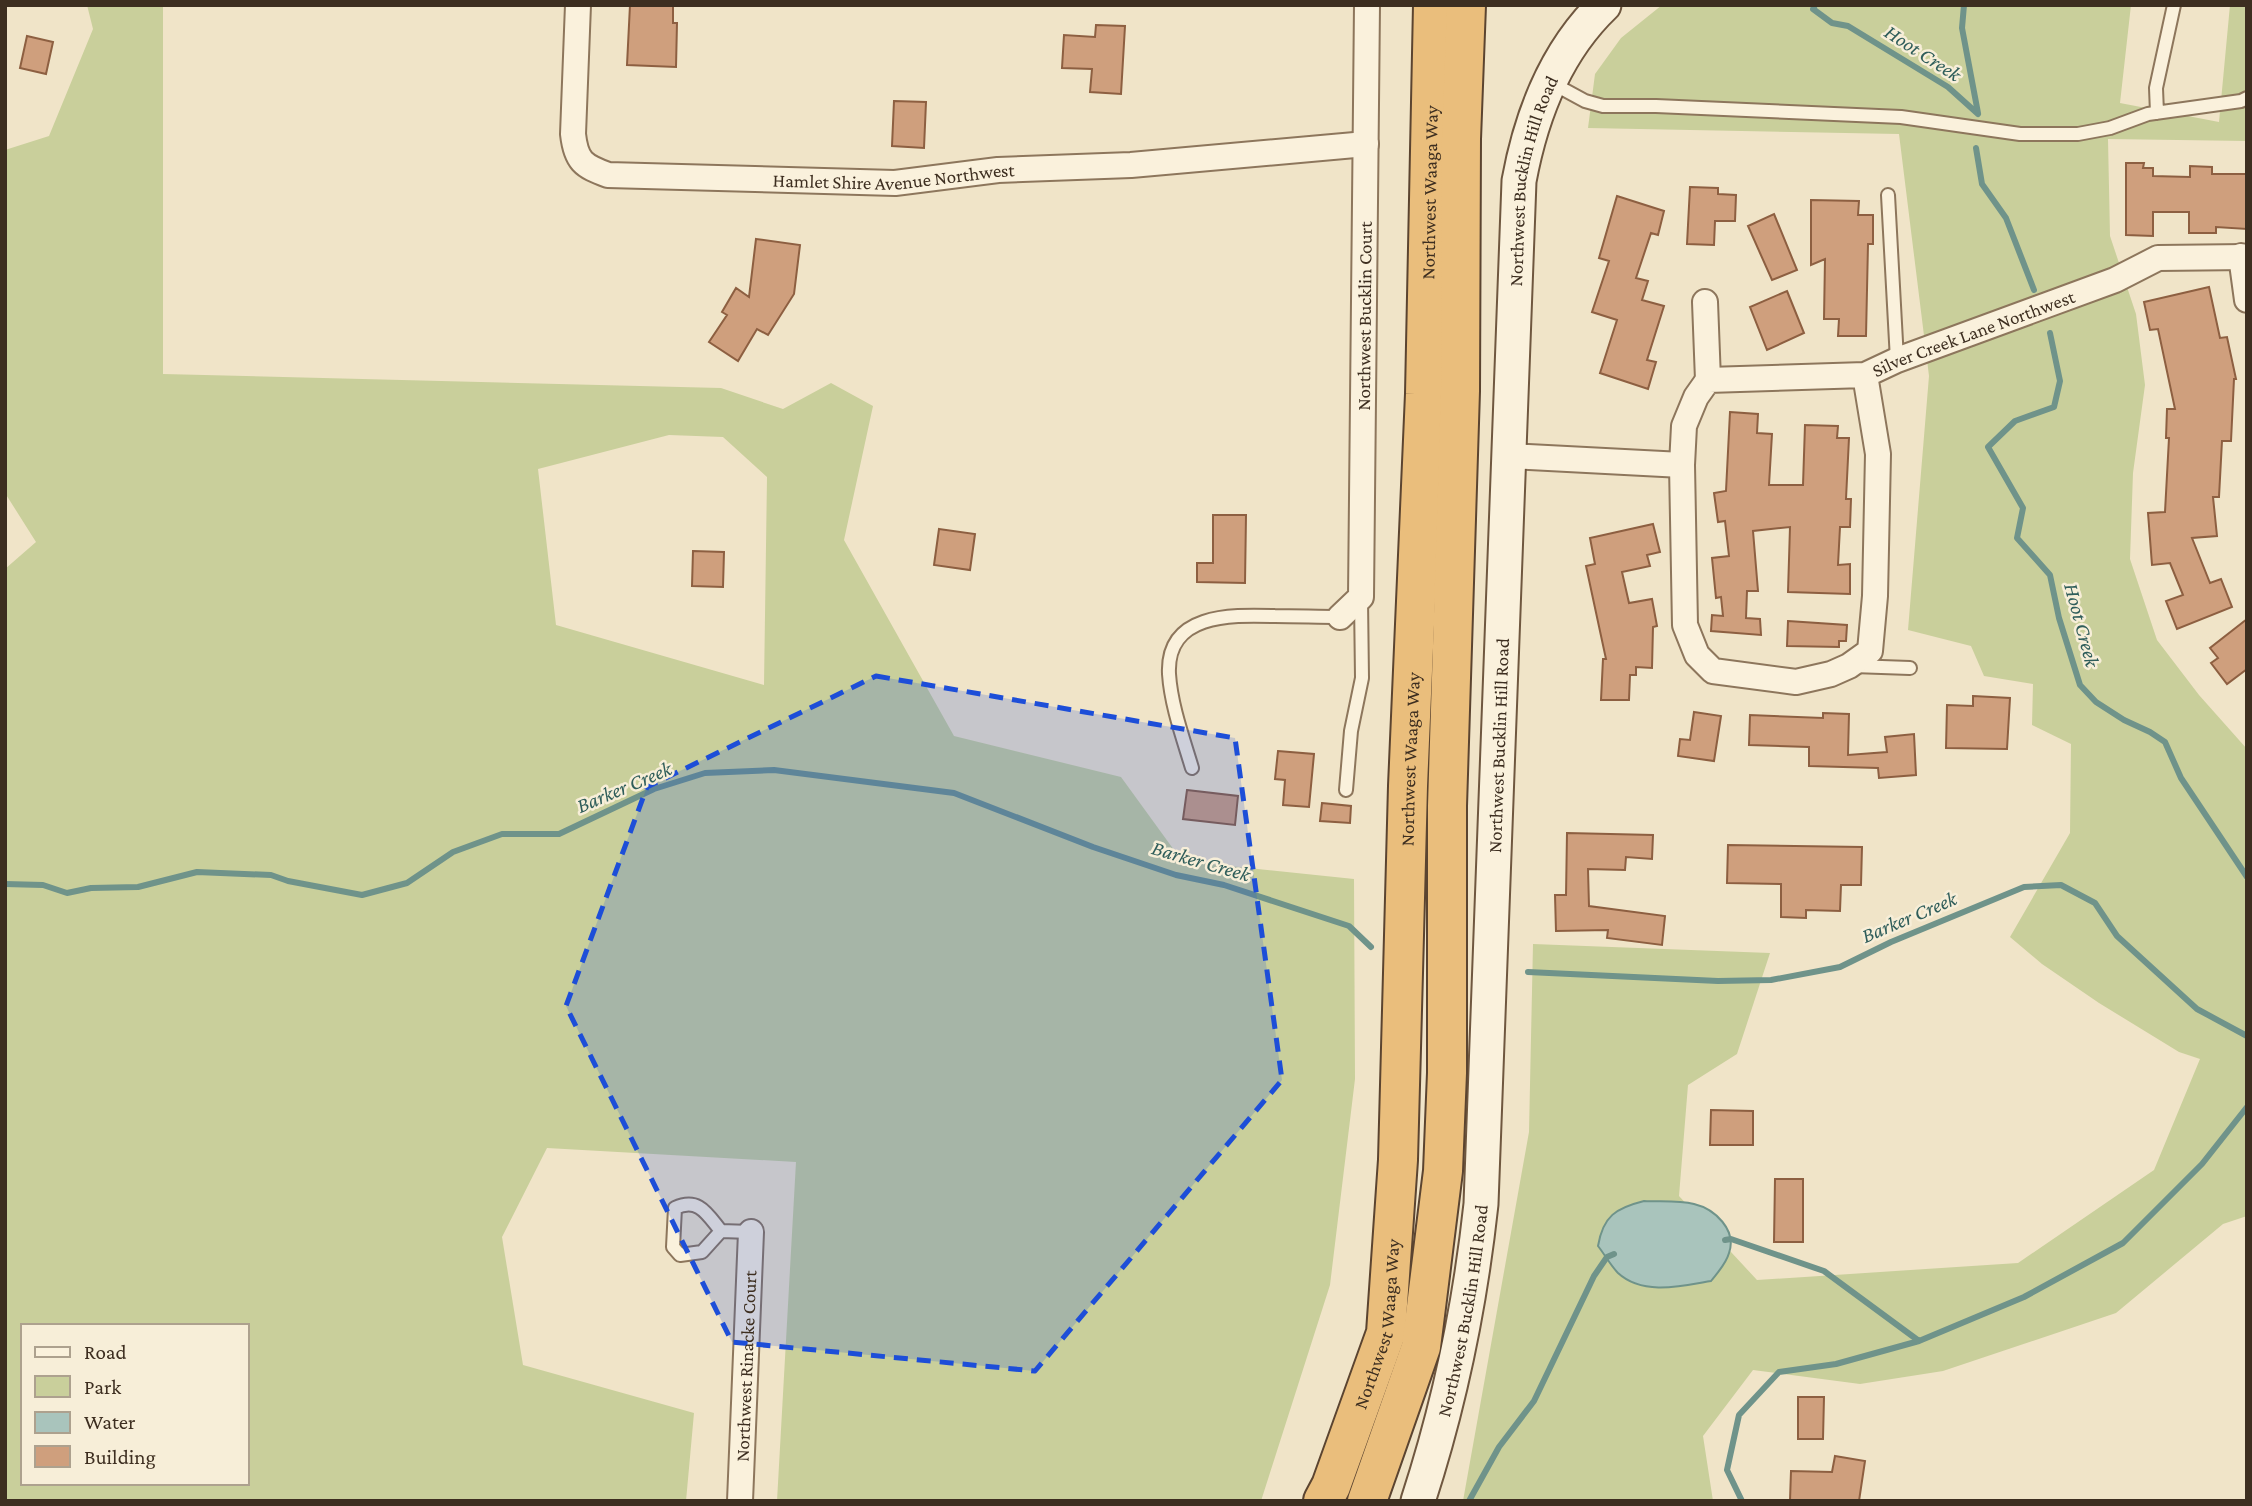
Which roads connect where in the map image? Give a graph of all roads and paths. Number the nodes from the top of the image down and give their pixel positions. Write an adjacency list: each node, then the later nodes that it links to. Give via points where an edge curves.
1 (578, 5): 12 (street, Hamlet Shire Avenue Northwest, via 575,148 581,162 608,175 895,183 998,170 1130,165)
2 (1367, 5): 12 (street, Northwest Bucklin Court)
3 (1423, 5): 11 (highway)
4 (1433, 5): 11 (highway, Northwest Waaga Way)
5 (1466, 5): 32 (highway, Northwest Waaga Way, via 1443,1171 1421,1347)
6 (1604, 5): 8 (main road, Northwest Bucklin Hill Road)
7 (2174, 5): 10 (lane, via 2156,88)
8 (1549, 82): 10 (lane, via 1585,102 1603,106 1901,117 2020,134 2078,134); 20 (main road, Northwest Bucklin Hill Road, via 1532,122 1519,181)
9 (2247, 98): 10 (lane)
10 (2157, 113)
11 (1430, 115): 31 (highway, Northwest Waaga Way, via 1425,394 1398,1160 1386,1333)
12 (1366, 144): 22 (street, Northwest Bucklin Court)
13 (1888, 195): 17 (lane)
14 (2244, 257): 15 (street); 17 (street, Silver Creek Lane Northwest, via 2158,258 2090,290)
15 (2247, 300)
16 (1705, 302): 19 (street)
17 (1897, 360): 18 (street, Silver Creek Lane Northwest)
18 (1865, 375): 19 (street, Silver Creek Lane Northwest); 24 (street, via 1878,454 1875,596 1870,651)
19 (1707, 380): 21 (street, via 1684,426)
20 (1508, 456): 21 (street); 33 (main road, Northwest Bucklin Hill Road, via 1481,1204 1457,1366)
21 (1682, 465): 24 (street, via 1685,625 1696,655 1713,671 1796,682)
22 (1361, 597): 23 (street); 27 (lane, via 1362,678)
23 (1340, 617): 26 (lane, via 1208,619 1177,640 1169,673)
24 (1849, 666): 25 (lane)
25 (1910, 668)
26 (1192, 768)
27 (1346, 790)
28 (722, 1231): 28 (lane, via 702,1252 680,1255 673,1247 675,1208 684,1204 702,1207); 29 (lane)
29 (751, 1232): 30 (street, Northwest Rinacke Court)
30 (740, 1501)
31 (1323, 1501)
32 (1367, 1501)
33 (1418, 1501)

